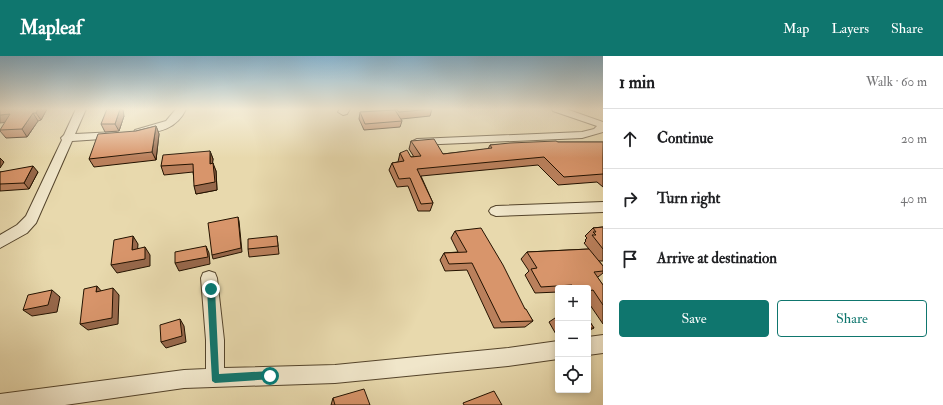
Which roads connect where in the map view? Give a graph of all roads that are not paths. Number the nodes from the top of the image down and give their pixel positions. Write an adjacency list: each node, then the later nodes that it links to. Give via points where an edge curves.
1 (73, 125): 4 (street)
2 (163, 125): 4 (street, via 129,134)
3 (603, 126): 5 (street, via 598,132 588,135)
4 (66, 138): 8 (street, via 31,219 22,229)
5 (417, 142)
6 (603, 207): 7 (street)
7 (496, 211)
8 (0, 242)
9 (209, 278): 13 (street, via 215,340)
10 (603, 344): 11 (street)
11 (591, 346)
12 (555, 350): 13 (street, via 342,373)
13 (215, 378): 14 (street, via 141,384)
14 (0, 404)

